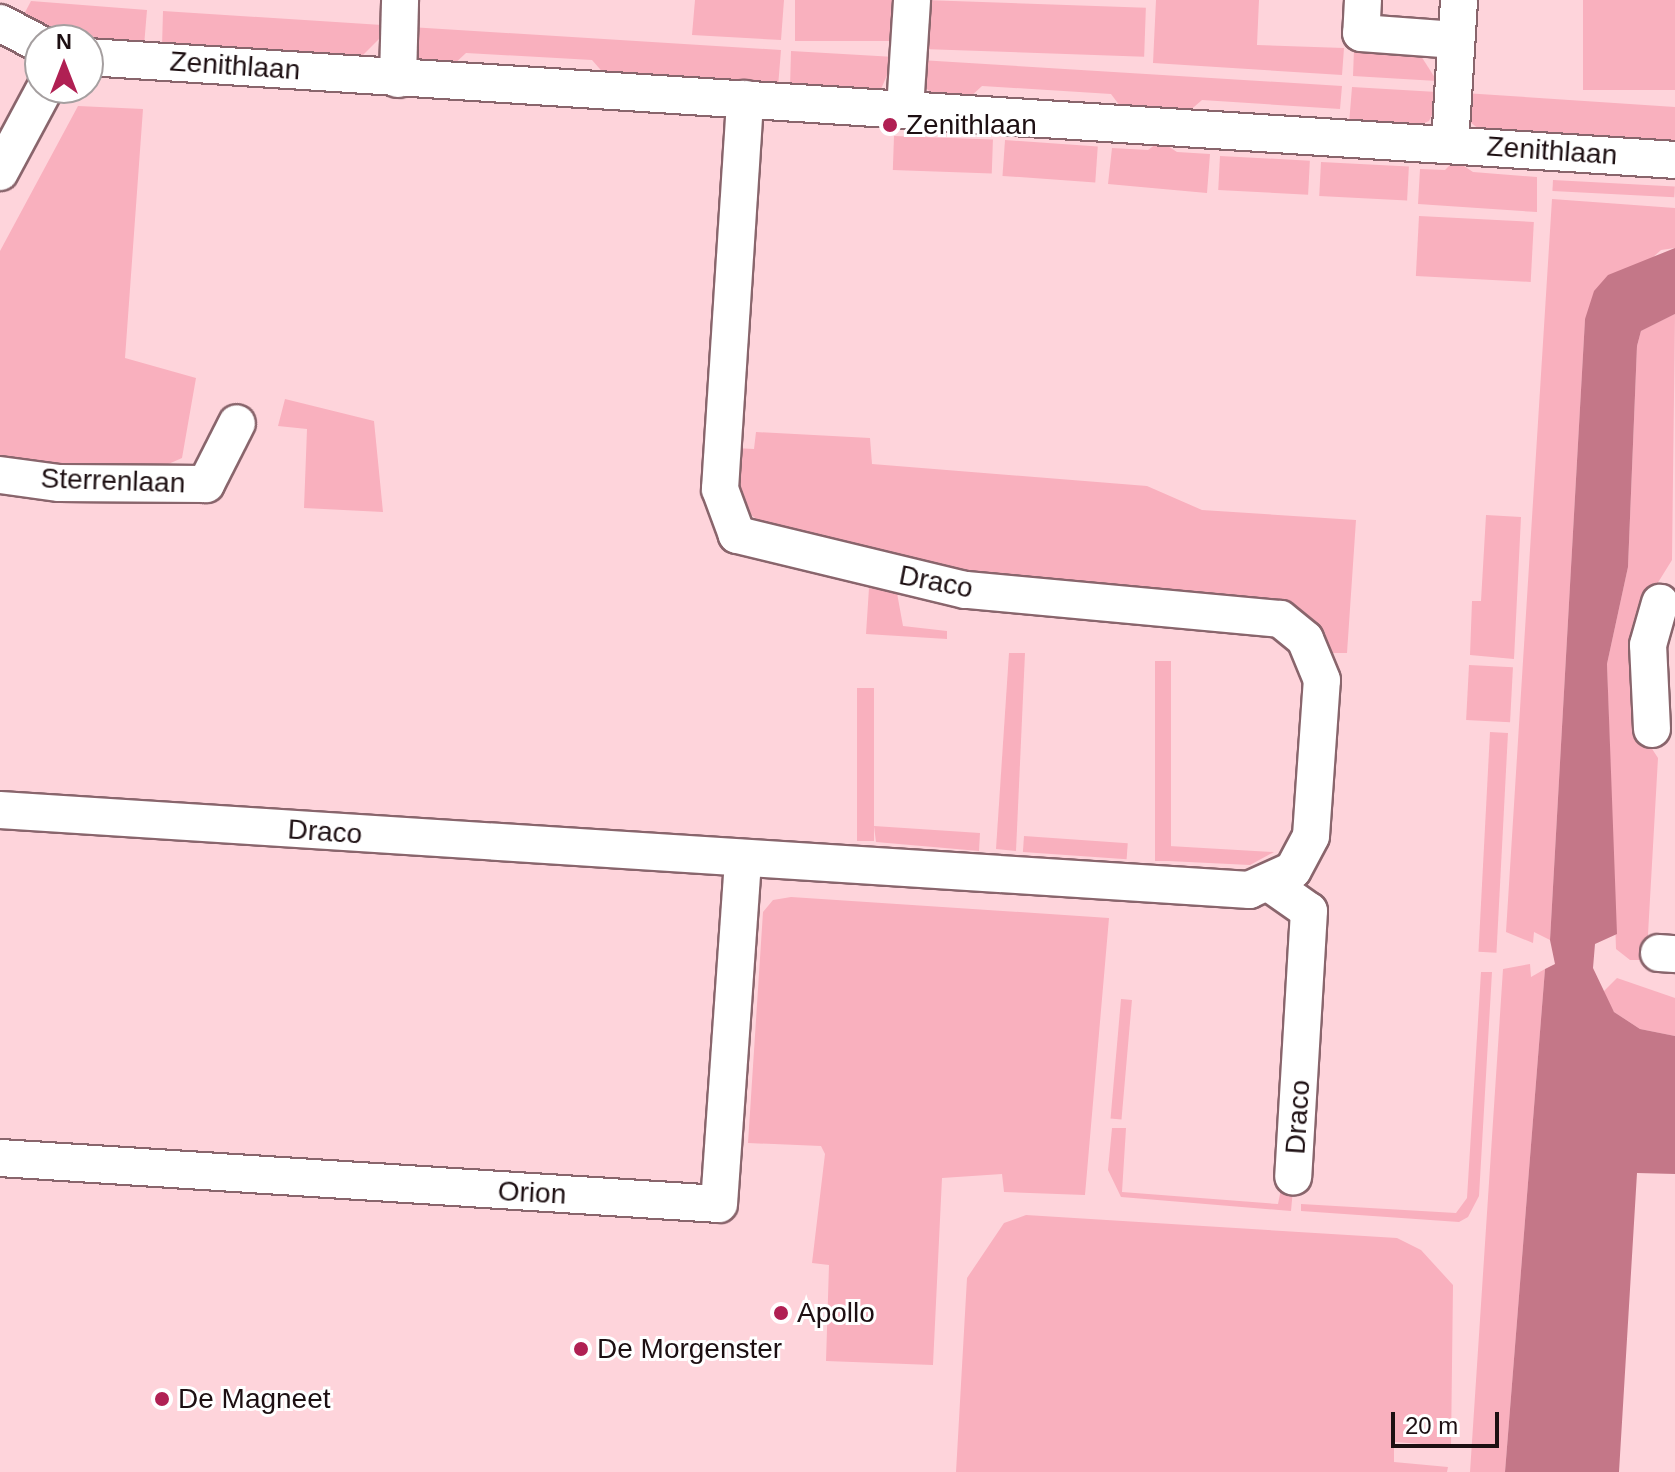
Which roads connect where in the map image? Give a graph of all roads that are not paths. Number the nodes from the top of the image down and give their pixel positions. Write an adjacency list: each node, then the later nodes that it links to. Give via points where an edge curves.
1 (400, 0): 9 (street)
2 (912, 0): 12 (street)
3 (1363, 0): 7 (street, via 1361,33)
4 (1459, 0): 7 (street)
5 (0, 23): 6 (street)
6 (24, 36)
7 (1456, 40): 13 (street)
8 (104, 58): 9 (street, Zenithlaan)
9 (398, 79): 10 (street, Zenithlaan)
10 (745, 99): 12 (street, Zenithlaan); 23 (street, Draco, via 720,489 737,535 965,590 1280,619 1305,639 1322,680 1311,836 1293,870)
11 (36, 104): 15 (street)
12 (905, 109): 13 (street, Zenithlaan)
13 (1450, 144): 14 (street, Zenithlaan)
14 (1675, 160)
15 (0, 172)
16 (237, 423): 17 (street, Sterrenlaan, via 206,484 59,483)
17 (0, 475)
18 (1660, 603): 19 (street)
19 (1661, 663): 20 (street)
20 (1652, 729)
21 (0, 810): 22 (street, Draco)
22 (743, 858): 23 (street, Draco, via 1249,890); 24 (street, Orion, via 719,1204)
23 (1272, 885): 25 (street, Draco, via 1309,911)
24 (0, 1158)
25 (1293, 1177)

